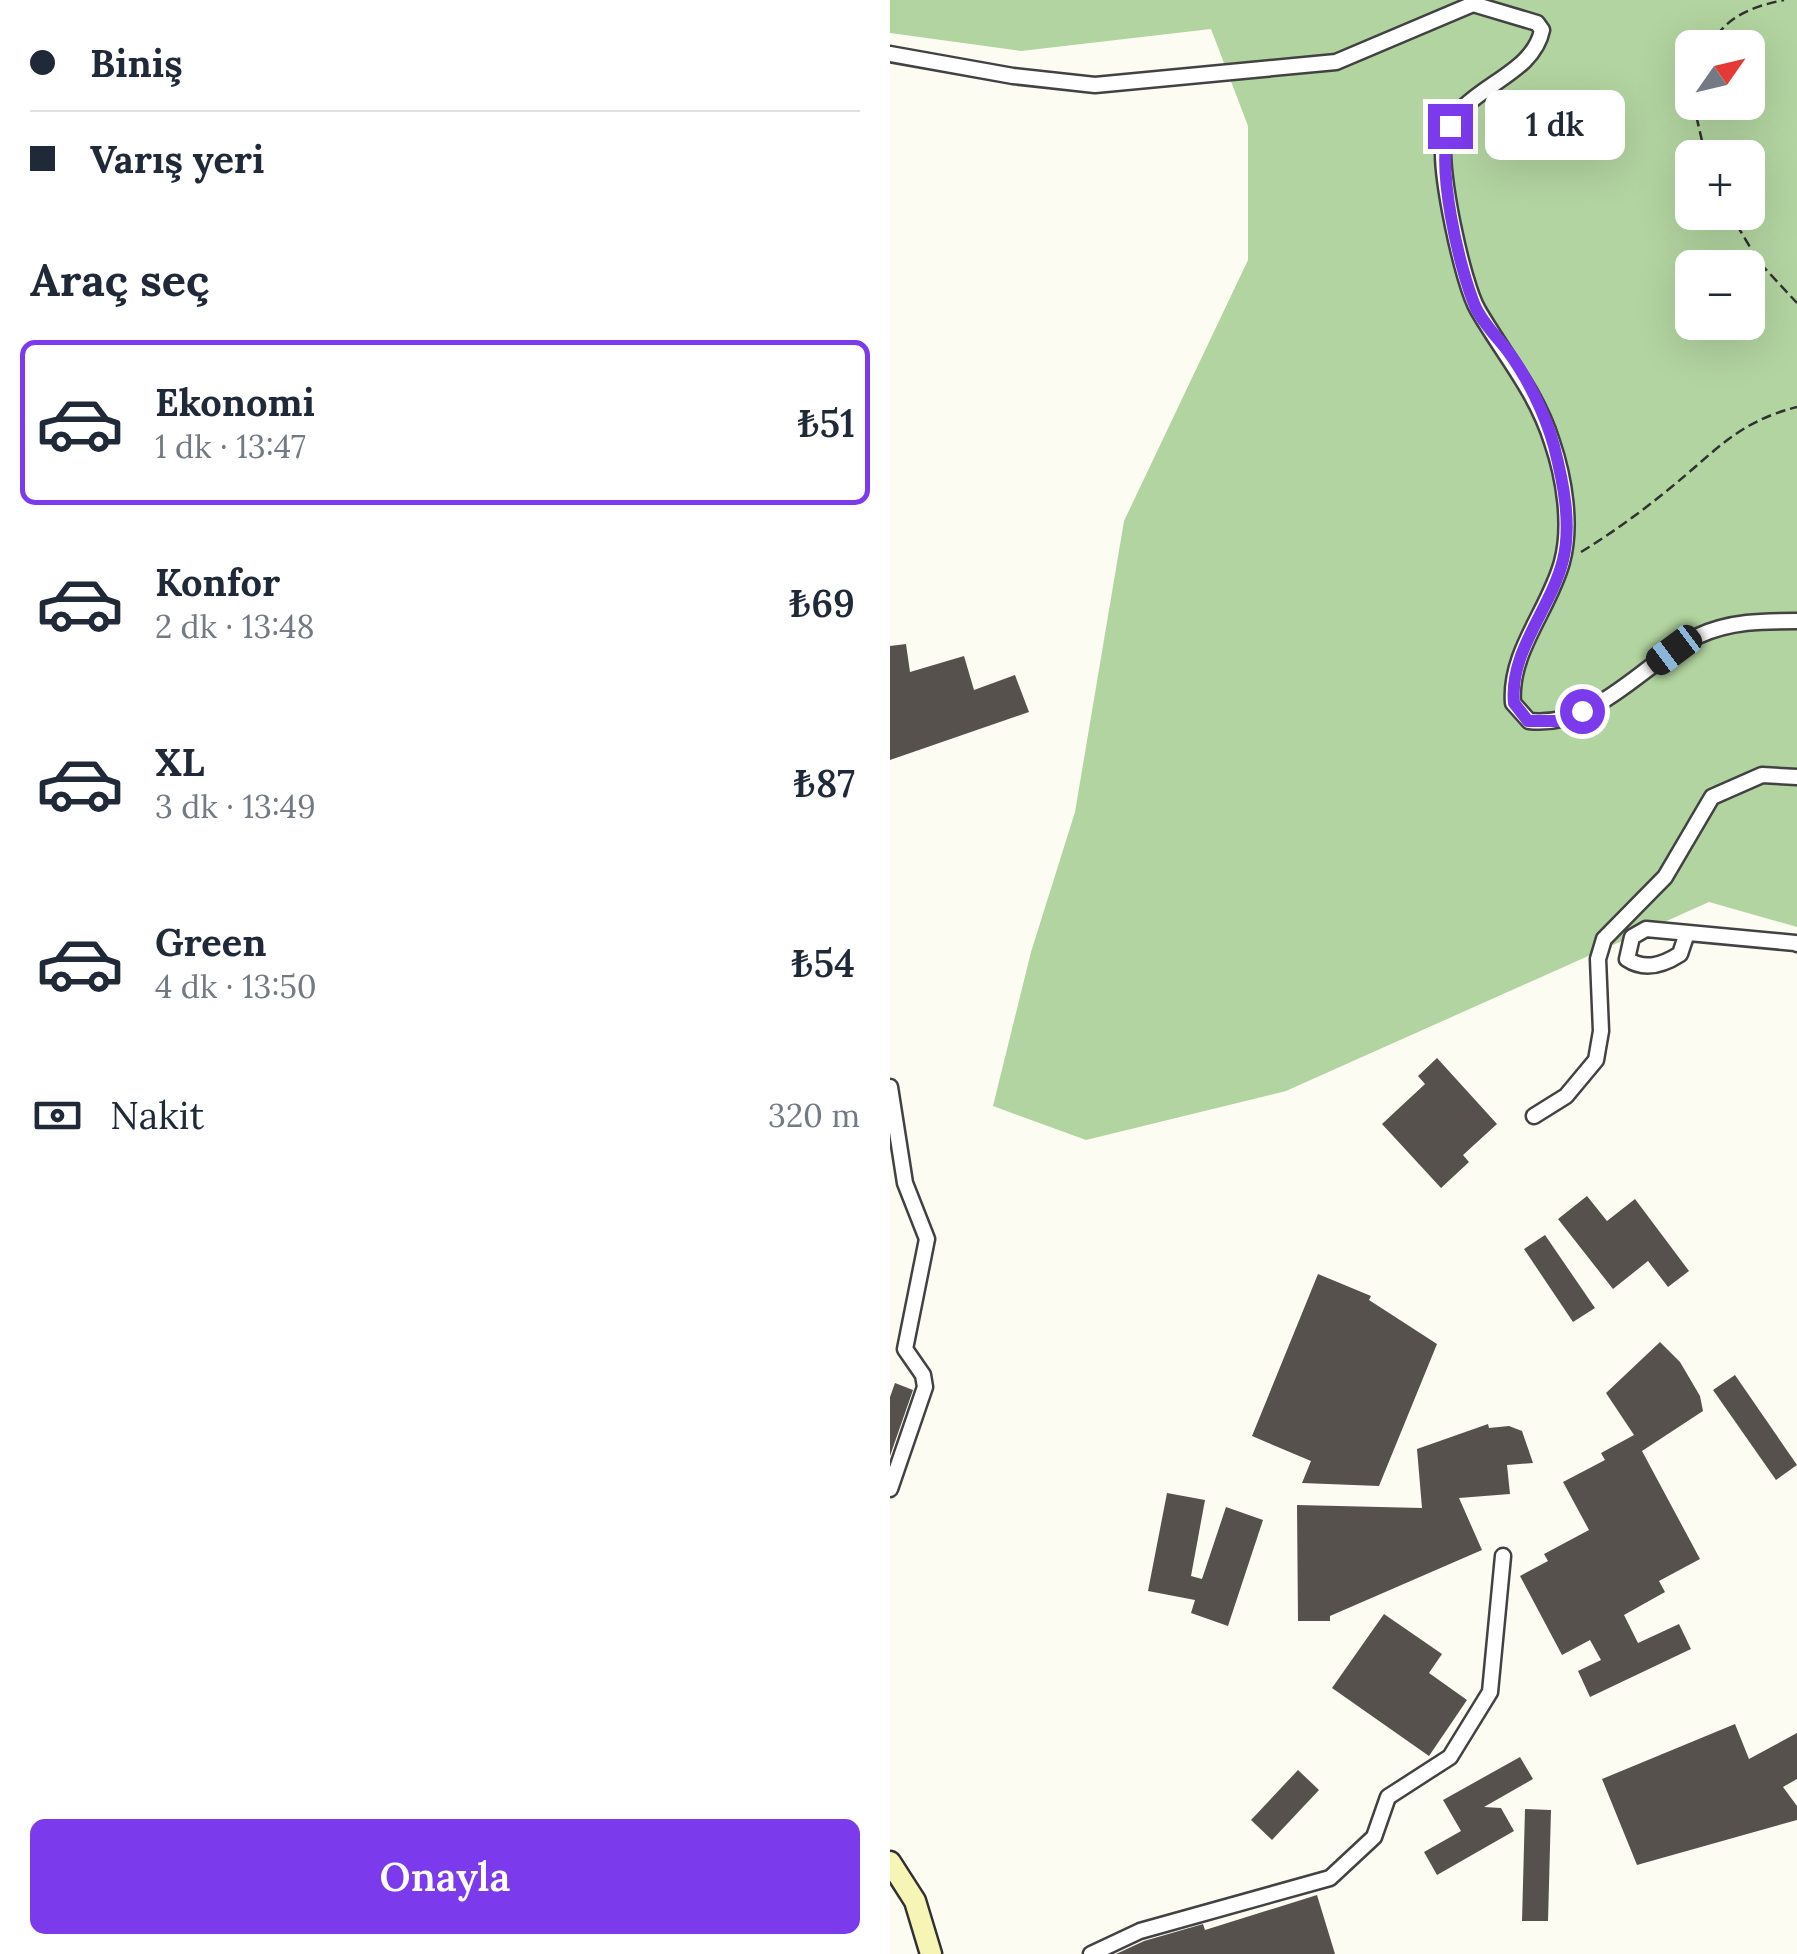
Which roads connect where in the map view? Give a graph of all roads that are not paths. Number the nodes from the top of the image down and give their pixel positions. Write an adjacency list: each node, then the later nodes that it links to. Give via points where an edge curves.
1 (890, 54): 2 (street, via 1094,85 1336,62 1473,4 1537,24 1542,30 1535,52 1460,110 1444,142 1443,166 1476,307 1519,367 1553,443 1568,536 1514,670 1514,703 1528,721 1562,721 1618,692 1700,635 1760,620)
2 (1797, 621)
3 (1797, 777): 7 (street, via 1762,774 1712,797 1665,877 1604,939 1596,1060 1566,1096)
4 (1687, 933): 5 (street)
5 (1797, 944)
6 (890, 1087): 8 (street, via 905,1182 927,1239 905,1349 925,1387)
7 (1534, 1116)
8 (890, 1489)
9 (1503, 1556): 12 (street, via 1490,1692 1450,1757 1388,1797 1374,1837 1330,1878 1140,1931)
10 (890, 1862): 11 (street, via 915,1901)
11 (931, 1954)
12 (1091, 1954)

